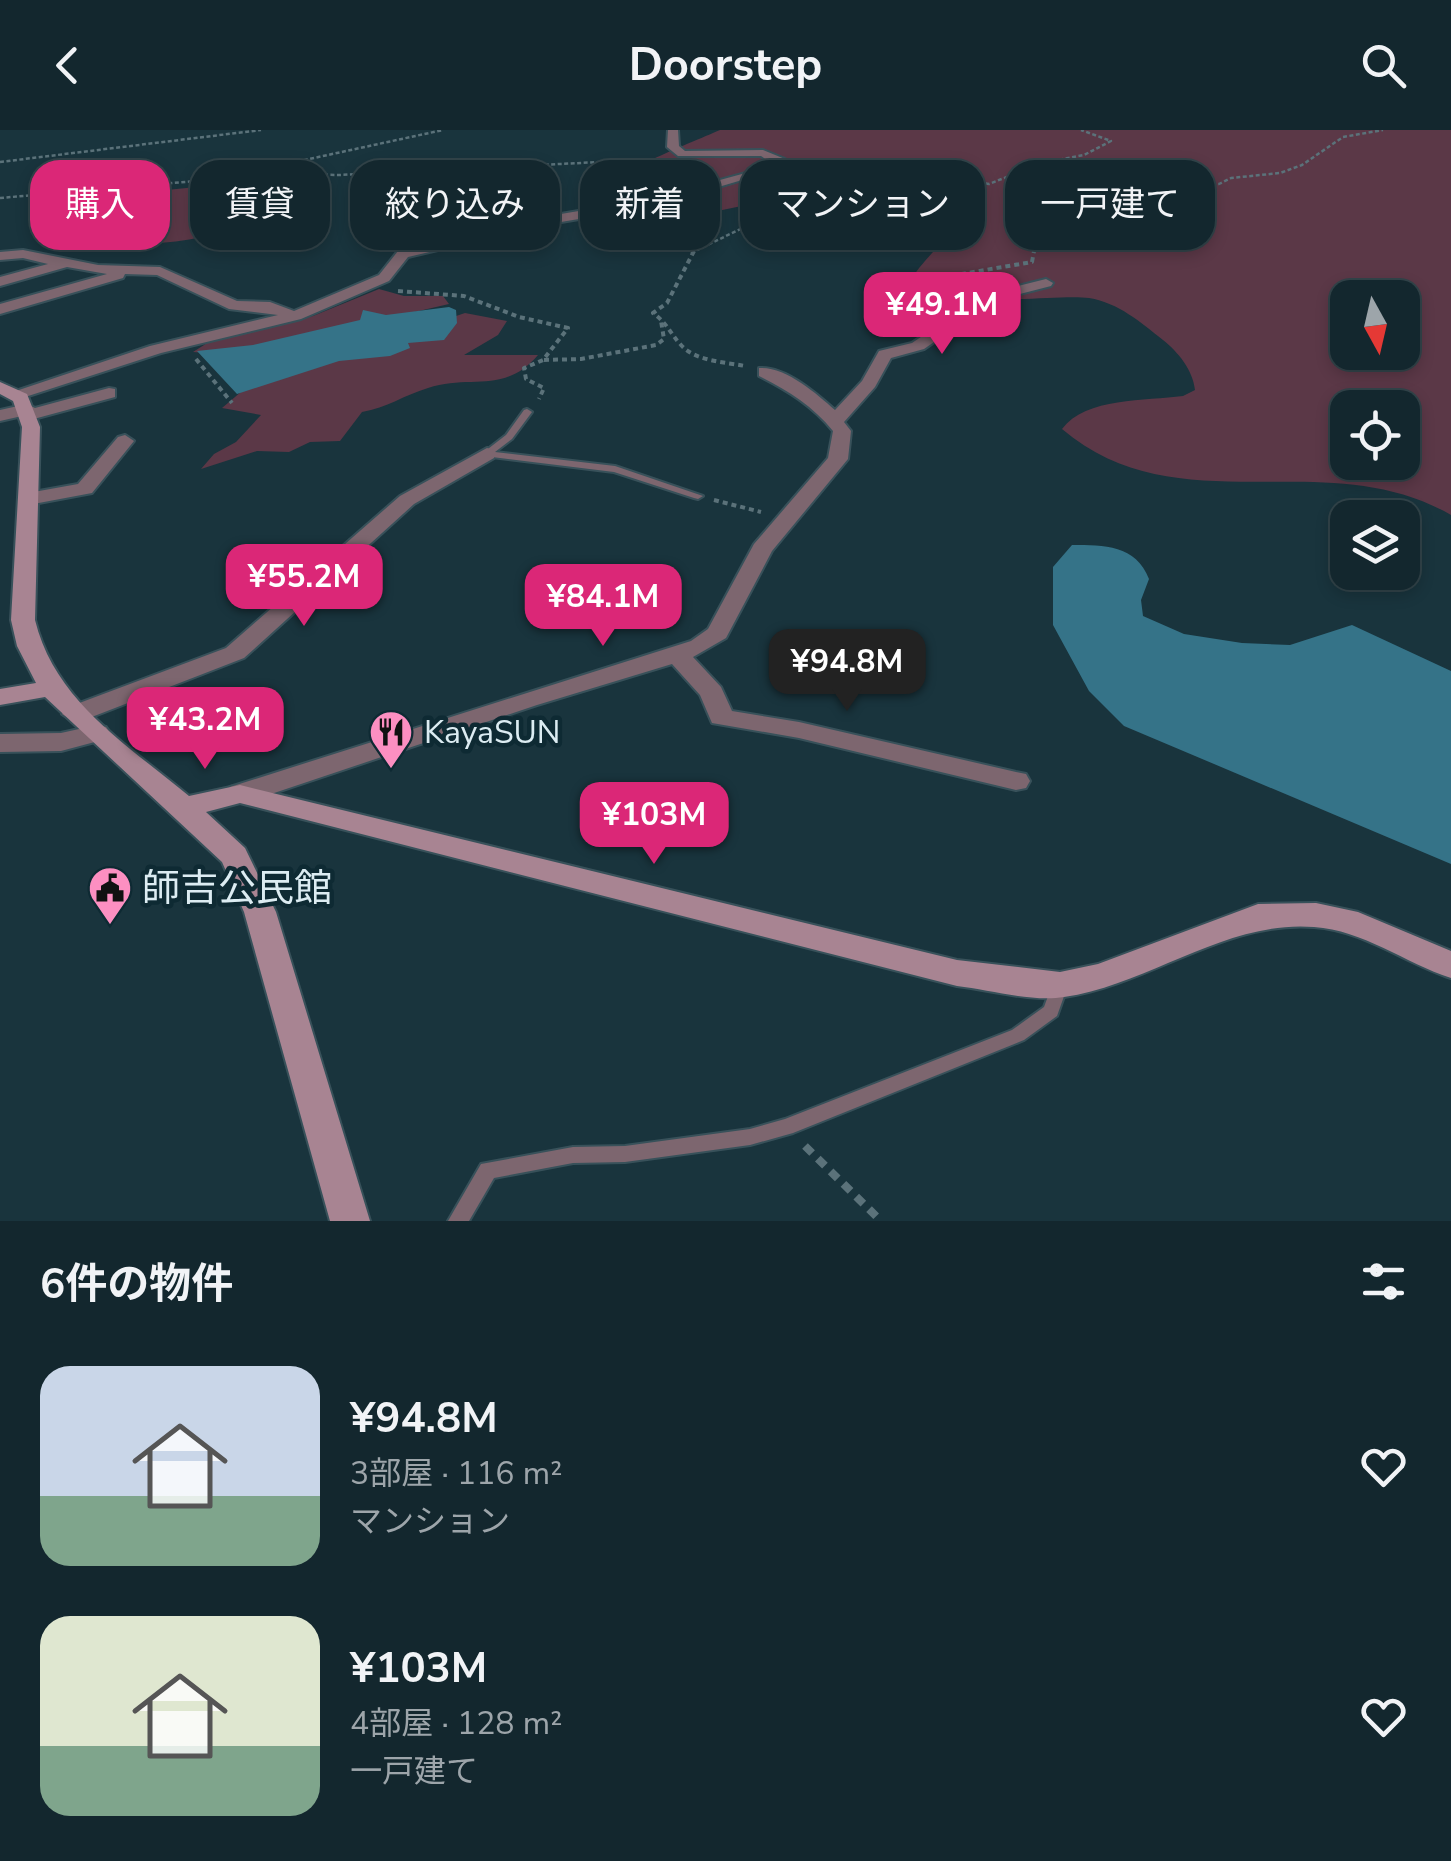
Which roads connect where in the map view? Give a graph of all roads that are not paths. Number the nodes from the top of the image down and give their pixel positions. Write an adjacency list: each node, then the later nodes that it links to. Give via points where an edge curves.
1 (673, 130): 8 (street, via 673,147 682,154 763,154 780,167 677,196 403,254 390,274)
2 (0, 256): 3 (street)
3 (67, 263): 4 (street); 5 (street)
4 (132, 270): 7 (street); 8 (street, via 160,271 234,306)
5 (0, 282)
6 (1046, 282): 13 (street, via 964,311 918,346 885,355)
7 (0, 309)
8 (295, 316): 11 (street, via 191,341)
9 (765, 372): 13 (street)
10 (108, 393): 11 (street)
11 (15, 404): 17 (street)
12 (527, 412): 15 (lane)
13 (835, 421): 18 (street, via 842,432 838,460 762,549 718,633)
14 (125, 442): 17 (street, via 85,489)
15 (487, 454): 16 (lane, via 615,470); 21 (street, via 407,500 235,654)
16 (698, 496)
17 (28, 499): 19 (street, via 23,620)
18 (677, 655): 24 (street, via 712,693 721,717); 25 (street)
19 (51, 688): 20 (street); 21 (street)
20 (0, 698)
21 (75, 714): 22 (street)
22 (98, 733): 23 (street, via 61,742); 26 (street)
23 (0, 742)
24 (1016, 782)
25 (240, 794): 26 (street); 28 (street, via 957,973)
26 (184, 807): 29 (street, via 234,856 260,912)
27 (1451, 965): 28 (street, via 1358,924 1316,915 1258,916 1101,976)
28 (1060, 984): 30 (lane, via 1051,1010 1018,1035 786,1127 488,1170)
29 (350, 1221)
30 (458, 1221)

